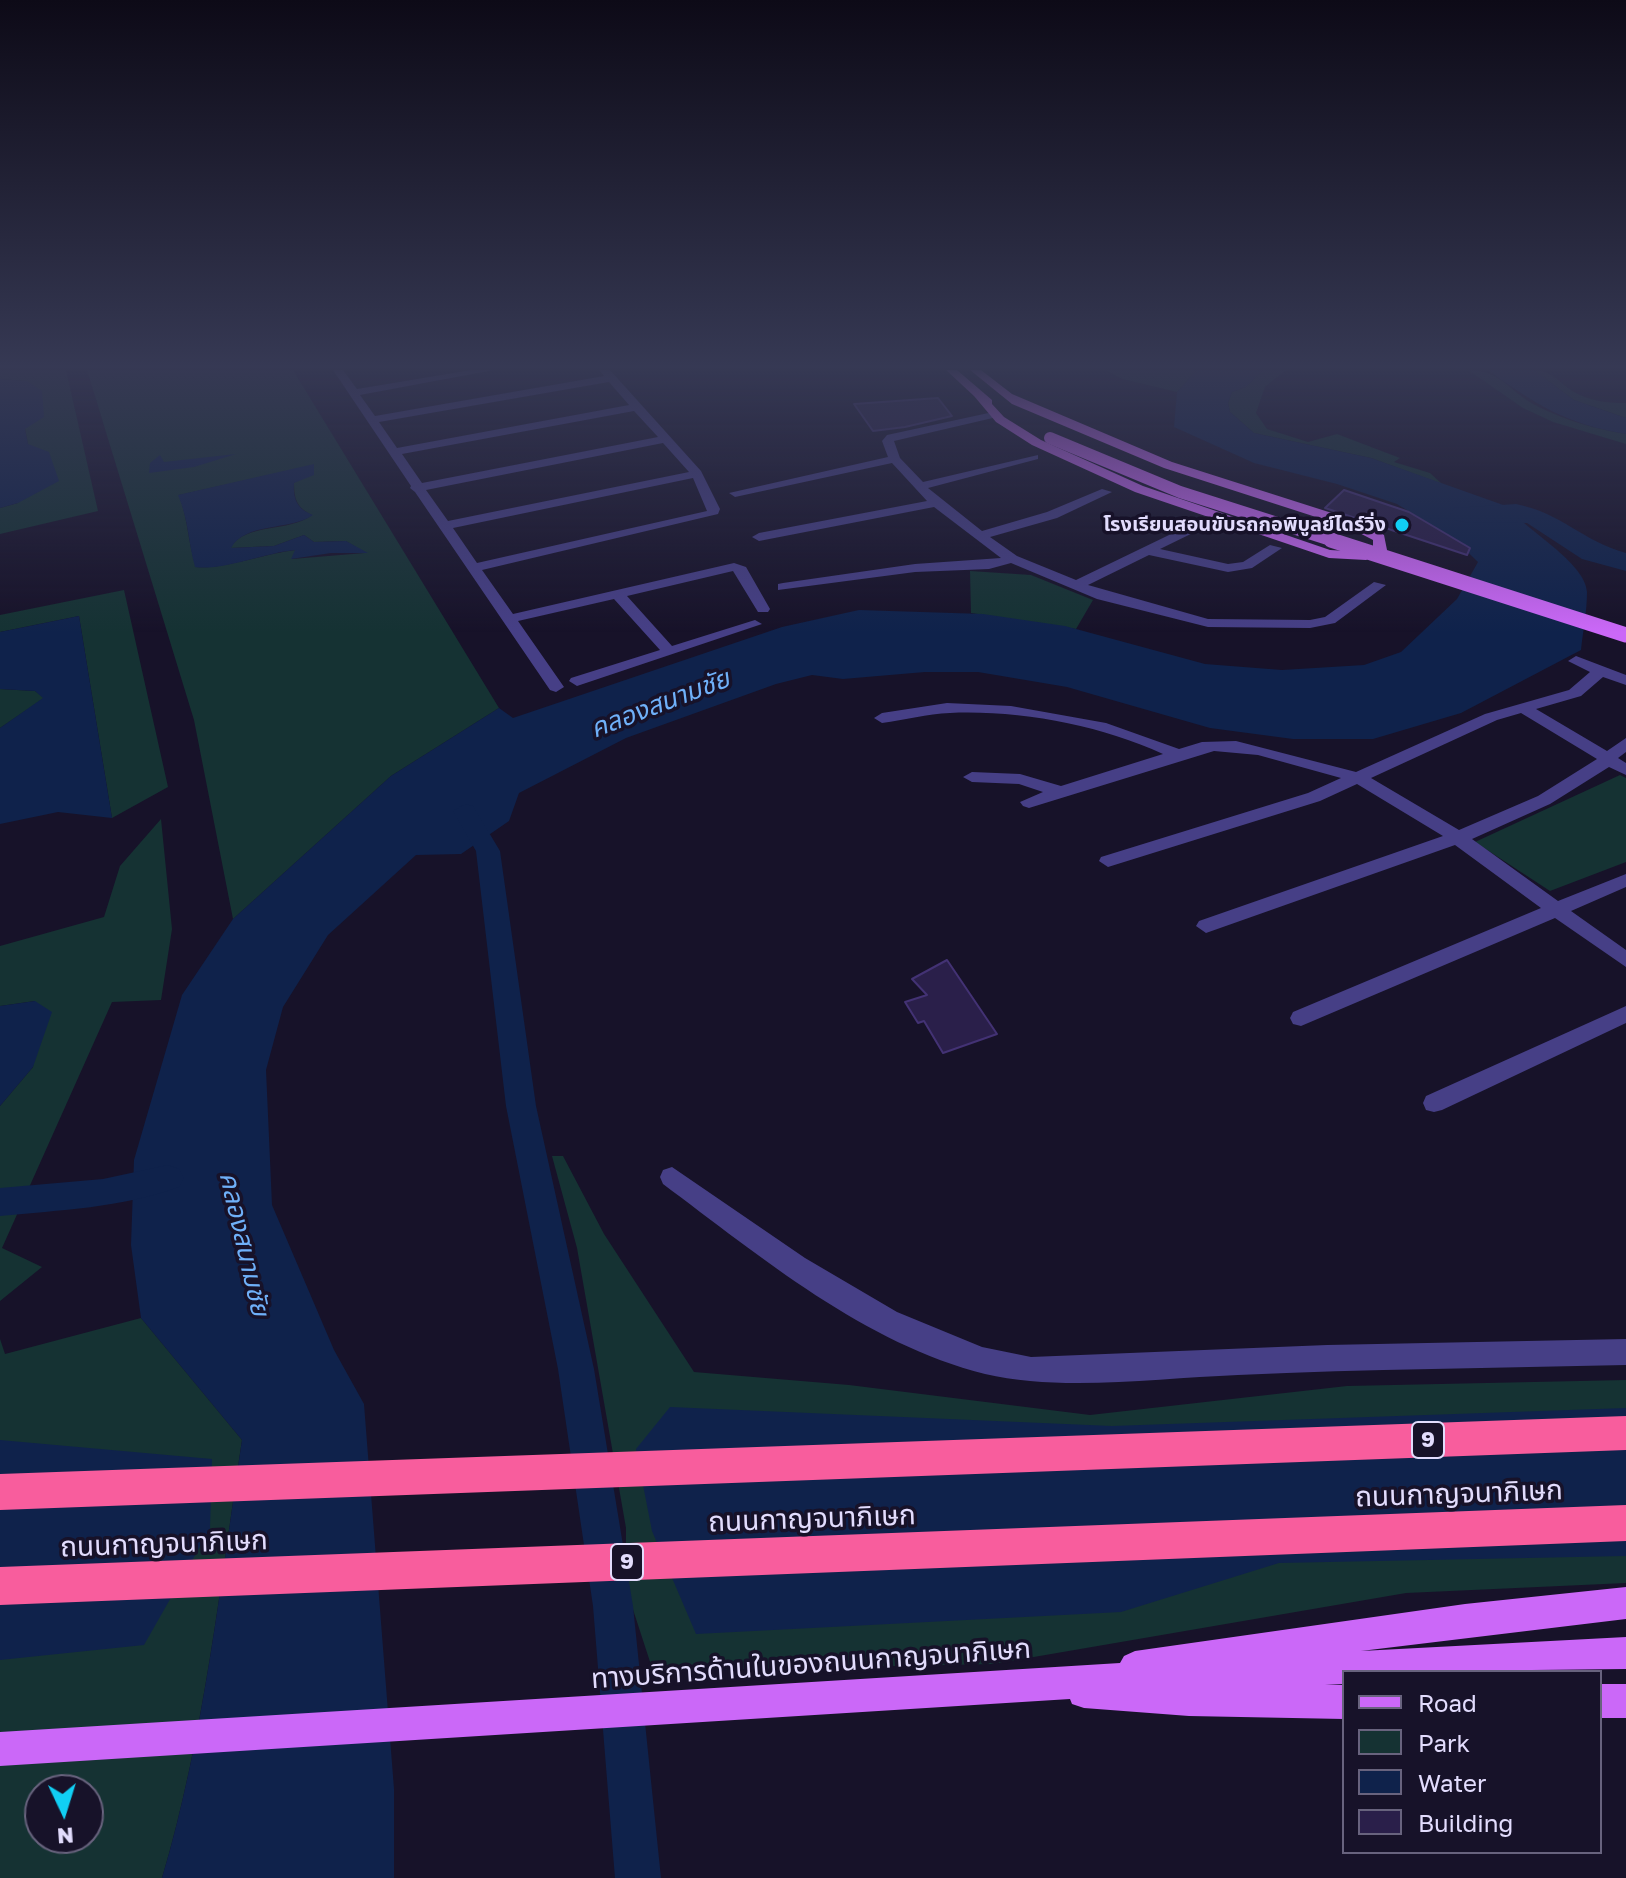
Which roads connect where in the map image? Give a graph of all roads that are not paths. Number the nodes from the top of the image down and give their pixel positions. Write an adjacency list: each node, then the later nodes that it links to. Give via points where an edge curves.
1 (397, 458): 12 (street)
2 (570, 458): 12 (street)
3 (682, 458): 10 (street)
4 (1031, 458): 11 (street)
5 (1067, 458): 8 (main road, via 1107,477 1315,550 1342,557 1380,550 1379,538 1355,525)
6 (1106, 458): 32 (main road, bridge, via 1180,492)
7 (1118, 458): 30 (main road)
8 (1151, 458)
9 (895, 459): 11 (street); 14 (street)
10 (697, 474): 17 (street); 23 (street, via 714,509 704,518)
11 (920, 486): 15 (street)
12 (416, 488): 17 (street)
13 (1106, 492): 18 (street)
14 (735, 493)
15 (936, 503): 18 (street); 19 (street)
16 (1198, 525): 21 (street)
17 (444, 526): 23 (street)
18 (980, 536): 22 (street)
19 (759, 537)
20 (1275, 548): 21 (street, via 1247,565 1228,568)
21 (1147, 550): 25 (street)
22 (1012, 559): 25 (street); 26 (street)
23 (473, 568): 29 (street)
24 (1379, 585): 25 (street, via 1330,620 1310,624 1208,623)
25 (1076, 586)
26 (783, 587)
27 (617, 594): 28 (street, via 734,567 741,570); 29 (street); 33 (street)
28 (763, 609)
29 (510, 619): 38 (street)
30 (1626, 622)
31 (755, 624): 33 (street)
32 (1626, 635)
33 (668, 650): 37 (street)
34 (1576, 661): 35 (street)
35 (1601, 670): 36 (street); 39 (street, via 1575,693)
36 (1626, 680)
37 (577, 681)
38 (556, 687)
39 (1525, 709): 43 (street); 46 (street, via 1491,717)
40 (882, 718): 42 (street, via 954,708 999,711 1143,737)
41 (1626, 743): 43 (street)
42 (1179, 755): 46 (street, via 1222,744 1251,747); 47 (street)
43 (1609, 760): 44 (street); 49 (street, via 1568,788)
44 (1626, 770)
45 (972, 777): 47 (street, via 1020,779)
46 (1355, 778): 49 (street); 50 (street, via 1314,797)
47 (1062, 792): 48 (street)
48 (1029, 802)
49 (1457, 838): 52 (street); 53 (street)
50 (1108, 861)
51 (1626, 880): 52 (street)
52 (1554, 910): 54 (street); 56 (street)
53 (1206, 926)
54 (1626, 960)
55 (1626, 1014): 57 (street)
56 (1301, 1018)
57 (1434, 1103)
58 (672, 1177): 59 (street, via 804,1274 924,1338 999,1366 1031,1370)
59 (1626, 1352)
60 (1626, 1433): 61 (highway, 9)
61 (0, 1492)
62 (1626, 1523): 63 (highway, ถนนกาญจนาภิเษก / 9)
63 (0, 1586)
64 (1626, 1603): 66 (main road, via 1465,1620)
65 (1626, 1653): 66 (main road, ทางบริการด้านในของถนนกาญจนาภิเษก)
66 (1000, 1686): 69 (main road, via 1189,1699); 70 (main road, ทางบริการด้านในของถนนกาญจนาภิเษก)
67 (1602, 1701): 68 (main road)
68 (1626, 1701)
69 (1342, 1702)
70 (0, 1749)

